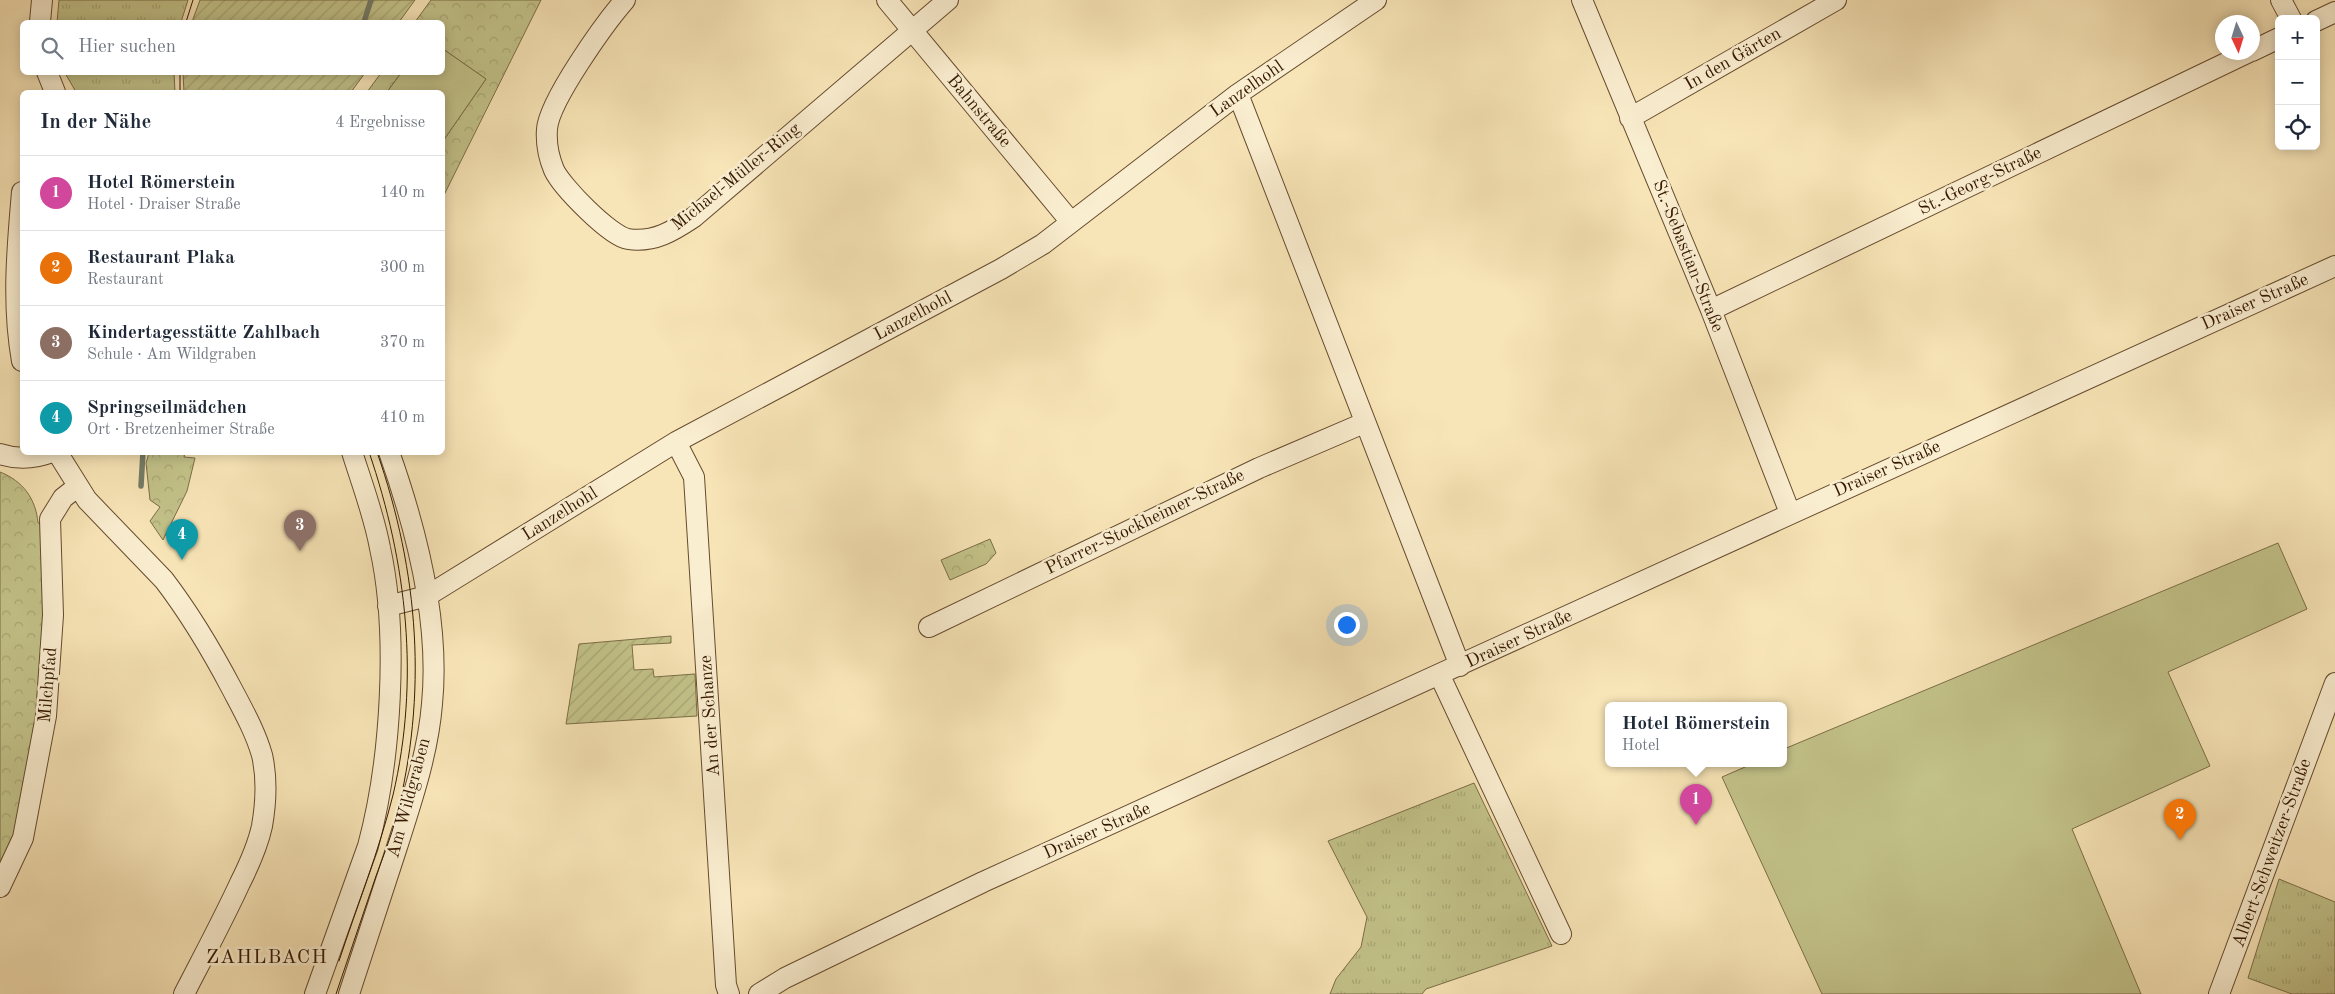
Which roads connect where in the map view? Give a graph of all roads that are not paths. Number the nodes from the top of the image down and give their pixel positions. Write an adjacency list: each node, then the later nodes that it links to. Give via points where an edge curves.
1 (42, 0): 12 (street)
2 (625, 0): 13 (street, Michael-Müller-Ring, via 570,79 547,128 549,152 559,176 604,226 627,239 650,240 669,233 694,217)
3 (887, 0): 13 (street, Bahnstraße)
4 (948, 0): 13 (street, Michael-Müller-Ring)
5 (1376, 0): 19 (street, Lanzelhohl)
6 (1582, 0): 20 (street, St.-Sebastian-Straße)
7 (1836, 0): 20 (street, In den Gärten)
8 (2281, 0): 10 (street)
9 (2335, 12): 11 (street)
10 (2289, 15)
11 (2320, 19)
12 (40, 20)
13 (912, 29): 22 (street, Bahnstraße)
14 (2275, 40): 15 (street, St.-Georg-Straße)
15 (2260, 48)
16 (2234, 60): 24 (street, St.-Georg-Straße)
17 (48, 75): 18 (street)
18 (54, 90)
19 (1238, 94): 22 (street, Lanzelhohl); 26 (street)
20 (1630, 118): 24 (street, St.-Sebastian-Straße)
21 (20, 222): 25 (street, via 16,281)
22 (1071, 222): 27 (street, Lanzelhohl, via 1043,244 1001,269)
23 (2335, 266): 34 (street, Draiser Straße)
24 (1711, 310): 34 (street, St.-Sebastian-Straße)
25 (20, 350)
26 (1364, 424): 37 (street, Pfarrer-Stockheimer-Straße, via 1259,468); 38 (street)
27 (676, 442): 35 (street, Lanzelhohl); 46 (street, An der Schanze, via 694,477 726,985)
28 (0, 454): 29 (street, via 14,458)
29 (38, 455)
30 (59, 455): 33 (street)
31 (353, 455): 36 (street, Am Wildgraben, via 381,548)
32 (390, 455): 35 (street, Am Wildgraben, via 405,502)
33 (82, 494): 41 (street, Milchpfad, via 63,498 50,519 53,616 46,716 23,838); 43 (street, via 174,593 227,680 262,755 265,776 262,827 228,910)
34 (1790, 513): 38 (street, Draiser Straße)
35 (427, 596): 36 (street); 45 (street, Am Wildgraben, via 433,657 429,724 410,804)
36 (388, 606): 44 (street, Am Wildgraben, via 385,757 375,822)
37 (929, 627)
38 (1460, 666): 39 (street, Draiser Straße)
39 (1440, 676): 42 (street); 47 (street, Draiser Straße, via 983,882 785,978)
40 (2335, 683): 48 (street, Albert-Schweitzer-Straße)
41 (0, 887)
42 (1561, 934)
43 (184, 994)
44 (315, 994)
45 (349, 994)
46 (730, 994)
47 (759, 994)
48 (2219, 994)

